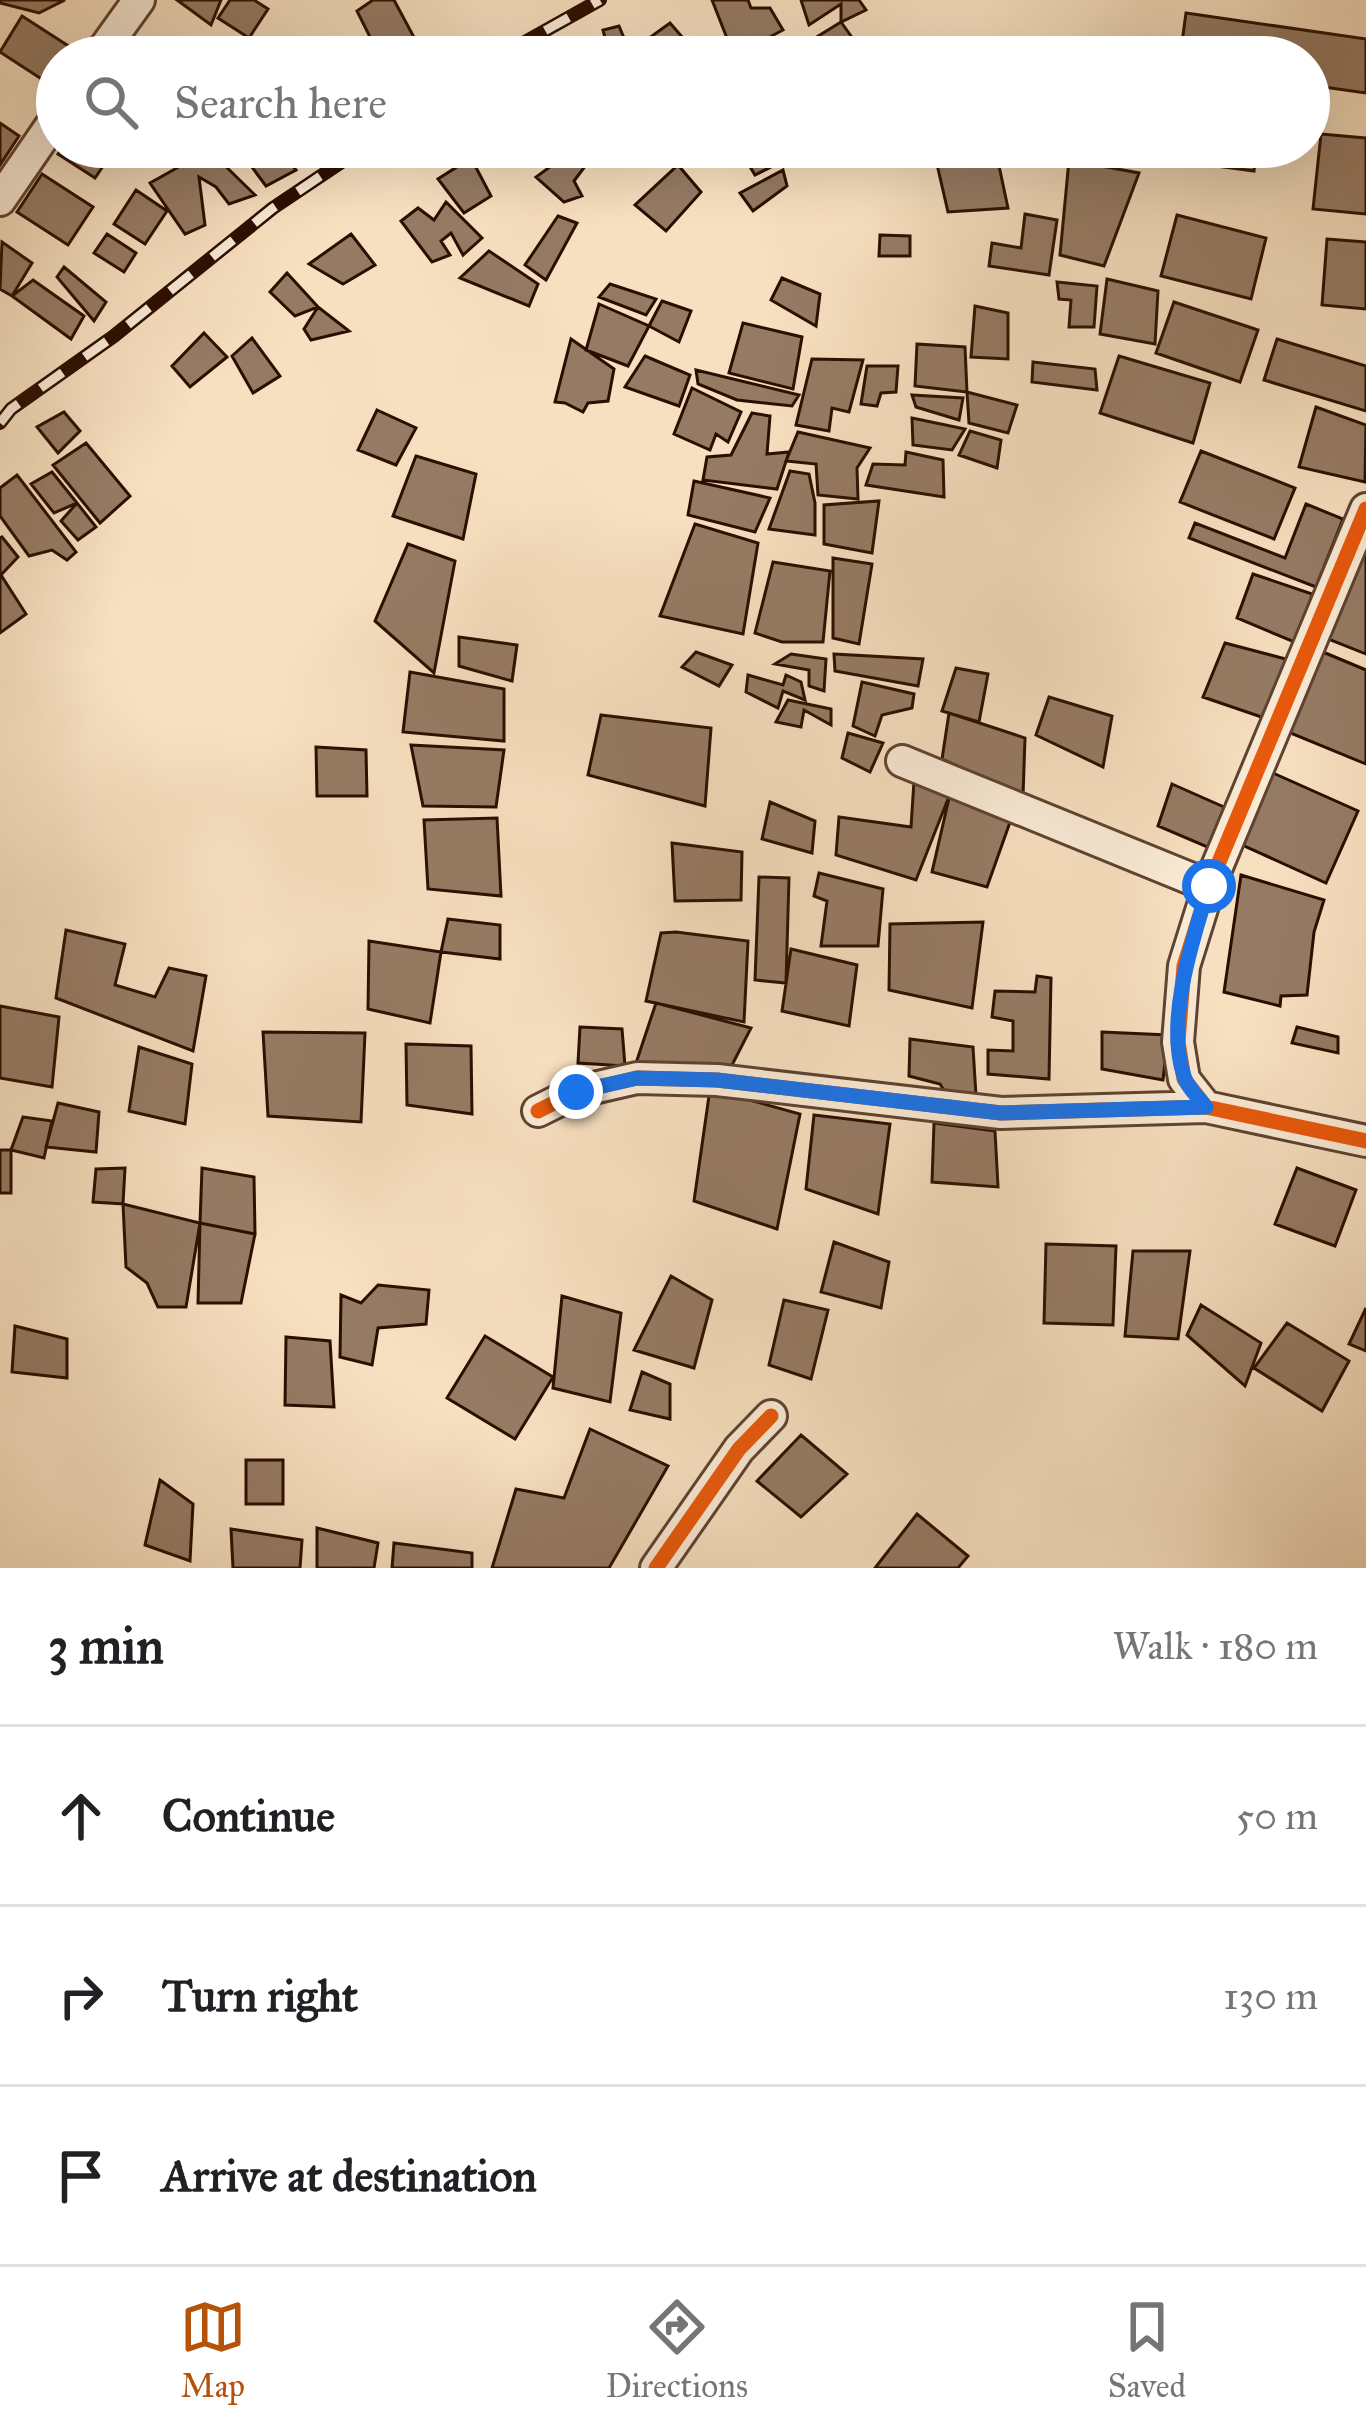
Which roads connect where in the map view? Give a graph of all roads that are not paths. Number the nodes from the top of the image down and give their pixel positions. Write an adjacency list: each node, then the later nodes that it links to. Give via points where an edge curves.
1 (140, 0): 2 (street)
2 (113, 36)
3 (36, 147): 4 (street)
4 (0, 200)
5 (1366, 508): 7 (street)
6 (902, 761): 7 (street)
7 (1209, 886): 8 (street, via 1184,966 1178,1042 1184,1079)
8 (1206, 1107): 9 (street, via 1001,1113 637,1078 576,1092); 10 (street)
9 (538, 1111)
10 (1366, 1141)
11 (771, 1416): 12 (street)
12 (656, 1568)

